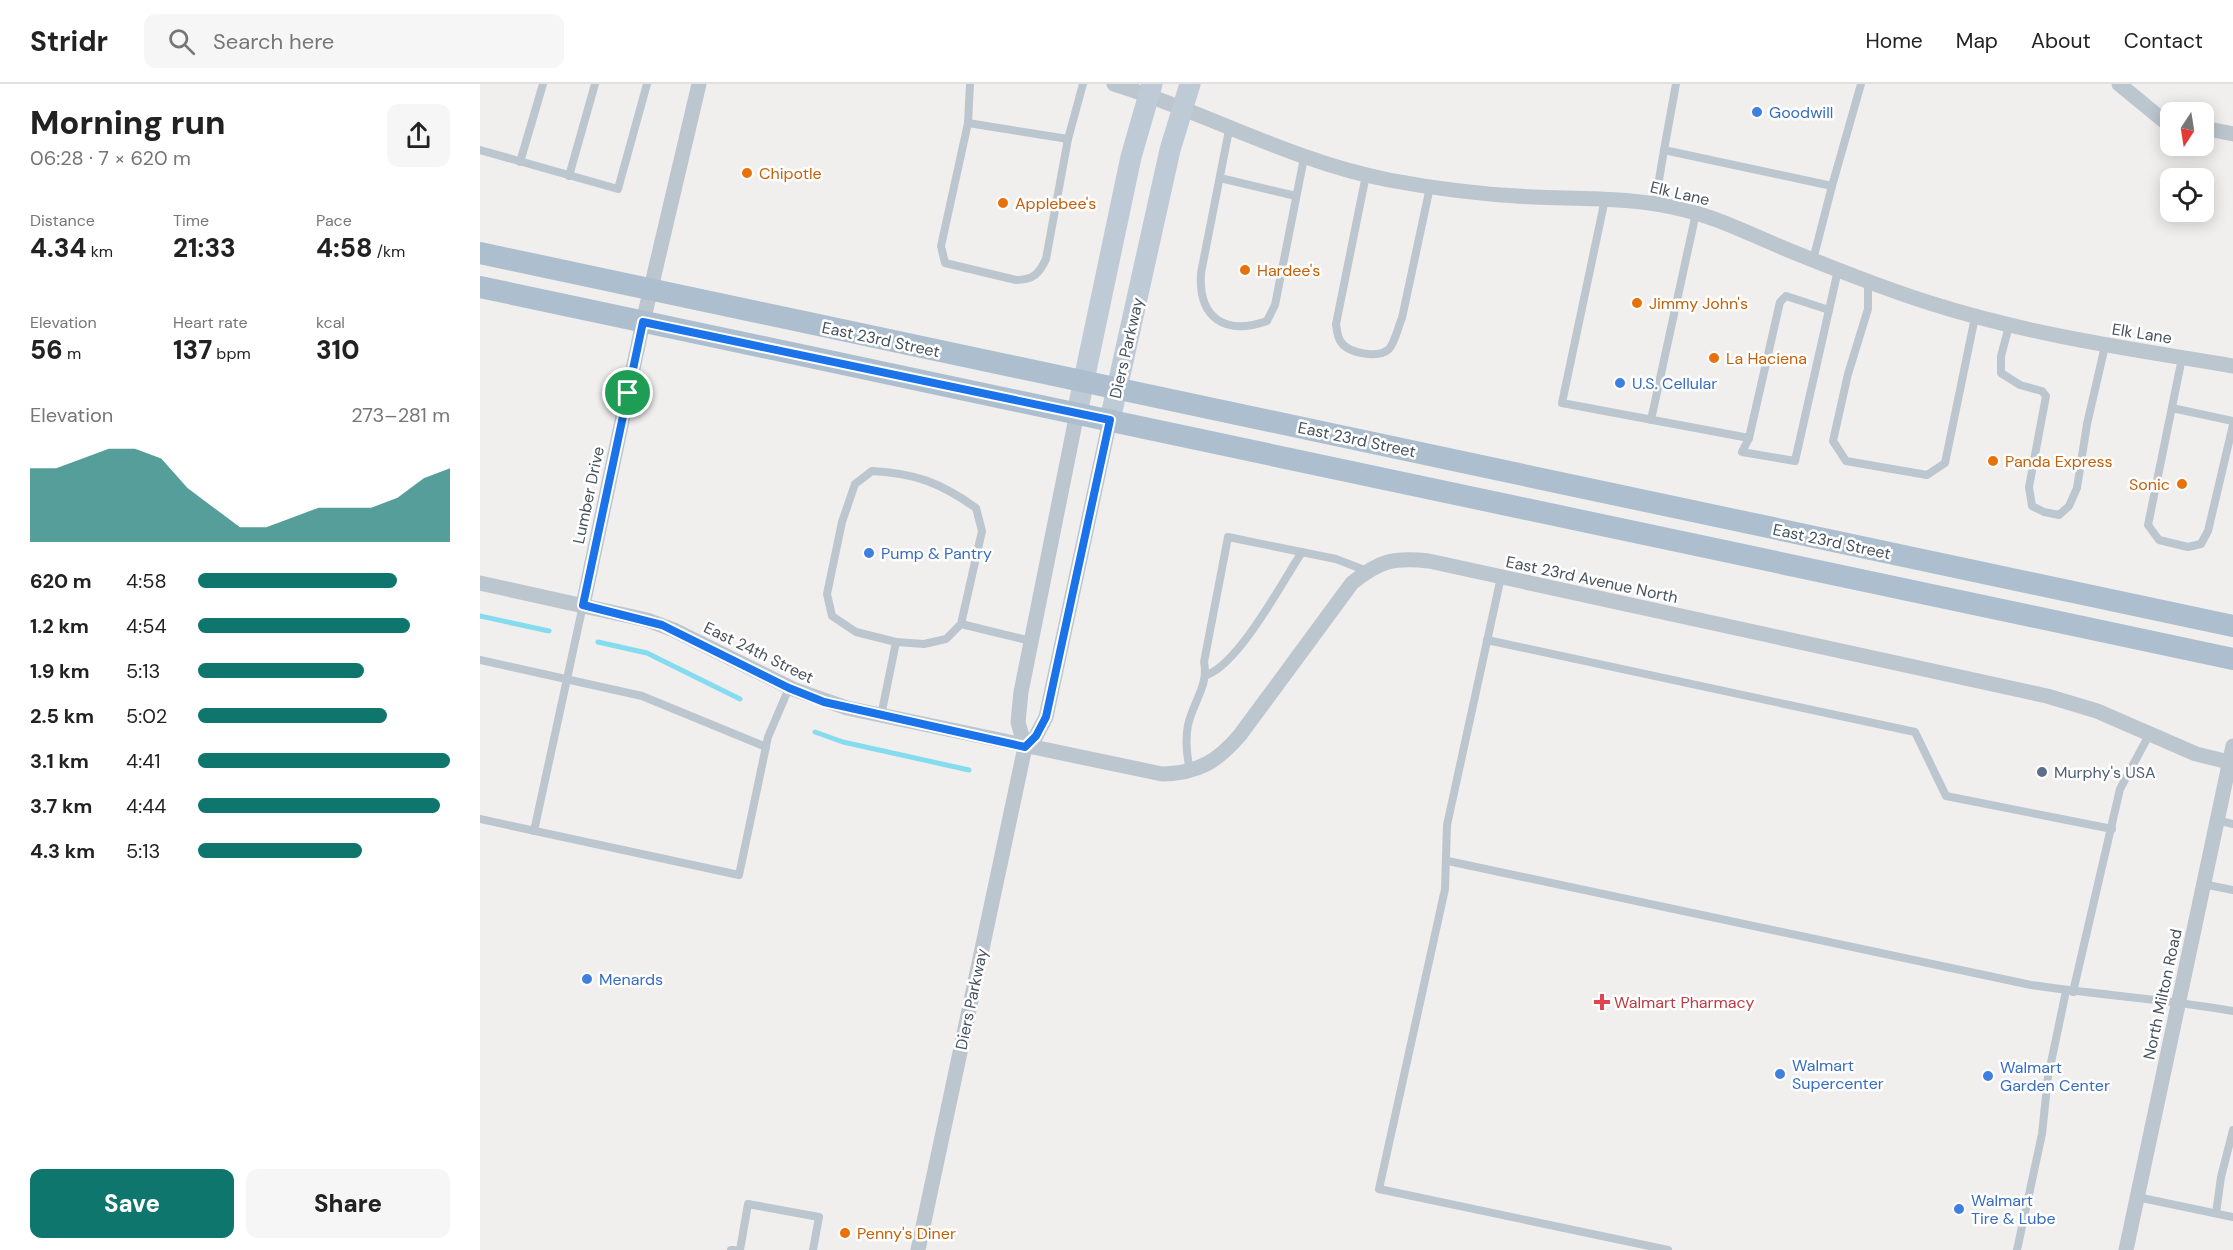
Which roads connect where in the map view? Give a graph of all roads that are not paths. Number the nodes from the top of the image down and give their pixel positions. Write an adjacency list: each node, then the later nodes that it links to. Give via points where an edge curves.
1 (543, 84): 23 (lane)
2 (595, 84): 25 (lane)
3 (647, 84): 25 (lane, via 618,189)
4 (699, 84): 38 (street, Lumber Drive)
5 (970, 84): 15 (lane)
6 (1083, 84): 19 (lane)
7 (1114, 84): 12 (street, Elk Lane)
8 (1190, 84): 13 (main road, Diers Parkway)
9 (1676, 84): 21 (lane)
10 (1861, 84): 27 (lane)
11 (2119, 84): 14 (street)
12 (1150, 90): 13 (street, Elk Lane); 46 (main road, Diers Parkway, via 1131,157)
13 (1181, 110): 16 (street, Elk Lane); 47 (main road, Diers Parkway)
14 (2160, 118)
15 (968, 123): 19 (lane); 19 (lane, via 941,246 942,257 945,263 1002,278 1026,280 1040,273 1051,236)
16 (1229, 130): 22 (street, Elk Lane); 26 (lane)
17 (2214, 130): 18 (street)
18 (2233, 134)
19 (1068, 140)
20 (480, 150): 23 (lane)
21 (1664, 150): 27 (lane); 31 (lane)
22 (1304, 158): 24 (street, Elk Lane); 29 (lane)
23 (520, 162): 25 (lane)
24 (1366, 175): 28 (street, Elk Lane); 28 (lane, via 1336,324 1339,341 1346,348 1365,353 1388,349 1402,318)
25 (569, 176)
26 (1220, 178): 29 (lane); 29 (lane, via 1200,294 1207,311 1225,323 1248,328 1267,321 1275,305)
27 (1832, 186): 34 (lane)
28 (1430, 187): 30 (street, Elk Lane)
29 (1296, 196)
30 (1605, 200): 31 (street, Elk Lane); 51 (lane, via 1562,403)
31 (1655, 204): 32 (street, Elk Lane)
32 (1696, 213): 34 (street, Elk Lane); 51 (lane)
33 (480, 253): 38 (main road, East 23rd Street)
34 (1813, 260): 35 (street, Elk Lane)
35 (1838, 270): 36 (street, Elk Lane); 39 (lane)
36 (1868, 282): 40 (street, Elk Lane); 40 (lane, via 1868,309 1833,441 1846,461 1927,476 1945,463)
37 (480, 287): 41 (main road, East 23rd Street)
38 (651, 289): 41 (street, Lumber Drive); 46 (main road, East 23rd Street)
39 (1829, 310): 53 (lane, via 1786,296 1780,302); 53 (lane, via 1795,461 1742,452)
40 (1975, 317): 42 (street, Elk Lane)
41 (643, 322): 49 (main road, East 23rd Street); 58 (street, Lumber Drive)
42 (2008, 326): 43 (street, Elk Lane); 43 (lane, via 2001,373 2046,396 2029,487 2032,506 2044,512 2059,514 2069,506 2077,488)
43 (2105, 346): 44 (street, Elk Lane)
44 (2182, 358): 45 (street, Elk Lane); 48 (lane)
45 (2233, 366)
46 (1083, 381): 47 (main road, East 23rd Street); 49 (main road, Diers Parkway)
47 (1118, 389): 50 (main road, Diers Parkway); 60 (main road, East 23rd Street)
48 (2172, 408): 52 (lane); 52 (lane, via 2148,525 2159,540 2188,546 2201,544 2208,531)
49 (1077, 413): 50 (main road, East 23rd Street); 62 (street, Diers Parkway)
50 (1110, 420): 64 (main road, East 23rd Street); 73 (street, Diers Parkway, via 1046,717)
51 (1651, 420): 53 (lane)
52 (2233, 423)
53 (1749, 438)
54 (1302, 552): 55 (lane, via 1336,559); 66 (lane, via 1242,644 1218,670); 66 (lane, via 1228,537 1204,662)
55 (1367, 572): 56 (street, East 23rd Avenue North, via 1391,560 1414,560); 75 (street, East 23rd Avenue North, via 1341,596 1228,750 1210,764)
56 (1501, 577): 61 (lane); 70 (street, East 23rd Avenue North, via 2047,696 2097,711)
57 (480, 583): 58 (street, East 24th Street)
58 (583, 605): 67 (lane); 68 (street, East 24th Street, via 662,625)
59 (961, 624): 62 (lane); 63 (lane, via 946,639 924,644); 63 (lane, via 982,531 976,508 947,487 903,473 872,471 855,484 842,522 827,594 832,616 856,632)
60 (2233, 626)
61 (1487, 640): 79 (lane, via 1915,732 1946,796); 81 (lane, via 1447,825)
62 (1031, 641): 73 (street, Diers Parkway, via 1018,714)
63 (896, 642): 69 (lane)
64 (2233, 659)
65 (480, 660): 67 (lane)
66 (1207, 675): 75 (lane, via 1188,723 1185,746)
67 (567, 679): 72 (lane, via 666,703); 80 (lane)
68 (789, 688): 69 (street, East 24th Street, via 824,702); 72 (lane)
69 (881, 716): 73 (street, East 24th Street)
70 (2149, 735): 74 (street, East 23rd Avenue North); 79 (lane, via 2120,789)
71 (2233, 746): 74 (street, North Milton Road)
72 (766, 747): 80 (lane, via 739,875)
73 (1025, 747): 75 (street, East 23rd Avenue North, via 1142,772); 93 (street, Diers Parkway)
74 (2231, 763): 77 (street, North Milton Road)
75 (1190, 772)
76 (480, 819): 80 (lane)
77 (2217, 820): 78 (lane); 82 (street, North Milton Road)
78 (2233, 824)
79 (2112, 829): 84 (lane)
80 (534, 831)
81 (1448, 861): 84 (lane); 94 (lane, via 1379,1189)
82 (2204, 884): 83 (lane); 85 (street, North Milton Road)
83 (2233, 890)
84 (2069, 992): 85 (lane); 95 (lane, via 2048,1077 2042,1134)
85 (2178, 1002): 86 (lane); 88 (street, North Milton Road)
86 (2233, 1011)
87 (2233, 1130): 89 (lane)
88 (2137, 1197): 89 (lane); 96 (street, North Milton Road)
89 (2216, 1213): 90 (lane)
90 (2233, 1217)
91 (740, 1250): 92 (lane, via 748,1204 819,1217)
92 (813, 1250)
93 (918, 1250)
94 (1668, 1250)
95 (2017, 1250)
96 (2126, 1250)

